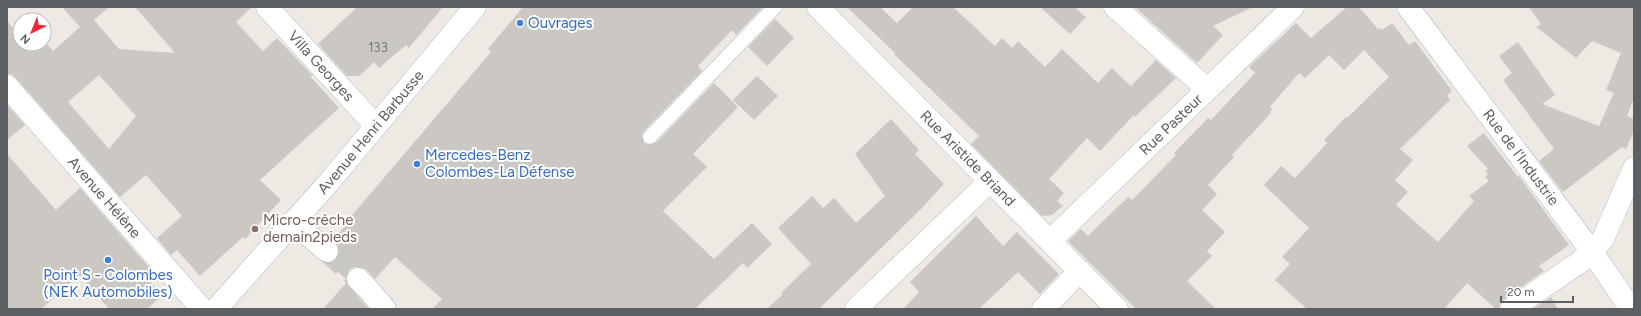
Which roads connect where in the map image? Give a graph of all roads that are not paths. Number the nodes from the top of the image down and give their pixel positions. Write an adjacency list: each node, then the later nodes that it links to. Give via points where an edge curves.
1 (267, 7): 10 (street, Villa Georges)
2 (475, 7): 10 (street, Avenue Henri Barbusse)
3 (775, 7): 11 (lane)
4 (818, 7): 13 (street, Rue Aristide Briand)
5 (1115, 7): 9 (street)
6 (1292, 7): 9 (street, Rue Pasteur)
7 (1408, 7): 17 (street, Rue de l'Industrie)
8 (7, 86): 20 (street, Avenue Hélène)
9 (1207, 89): 15 (street, Rue Pasteur)
10 (375, 125): 14 (street, Avenue Henri Barbusse)
11 (650, 137)
12 (1634, 168): 17 (street, via 1603,239)
13 (990, 181): 15 (street, Rue Aristide Briand); 23 (street)
14 (293, 222): 16 (street); 21 (street, Avenue Henri Barbusse)
15 (1050, 241): 18 (street, Rue Aristide Briand)
16 (326, 252)
17 (1592, 252): 26 (street); 27 (street, Rue de l'Industrie)
18 (1080, 271): 24 (street); 25 (street, Rue Aristide Briand)
19 (358, 280): 22 (street)
20 (202, 309)
21 (216, 309)
22 (385, 309)
23 (856, 309)
24 (1043, 309)
25 (1117, 309)
26 (1511, 309)
27 (1631, 309)

